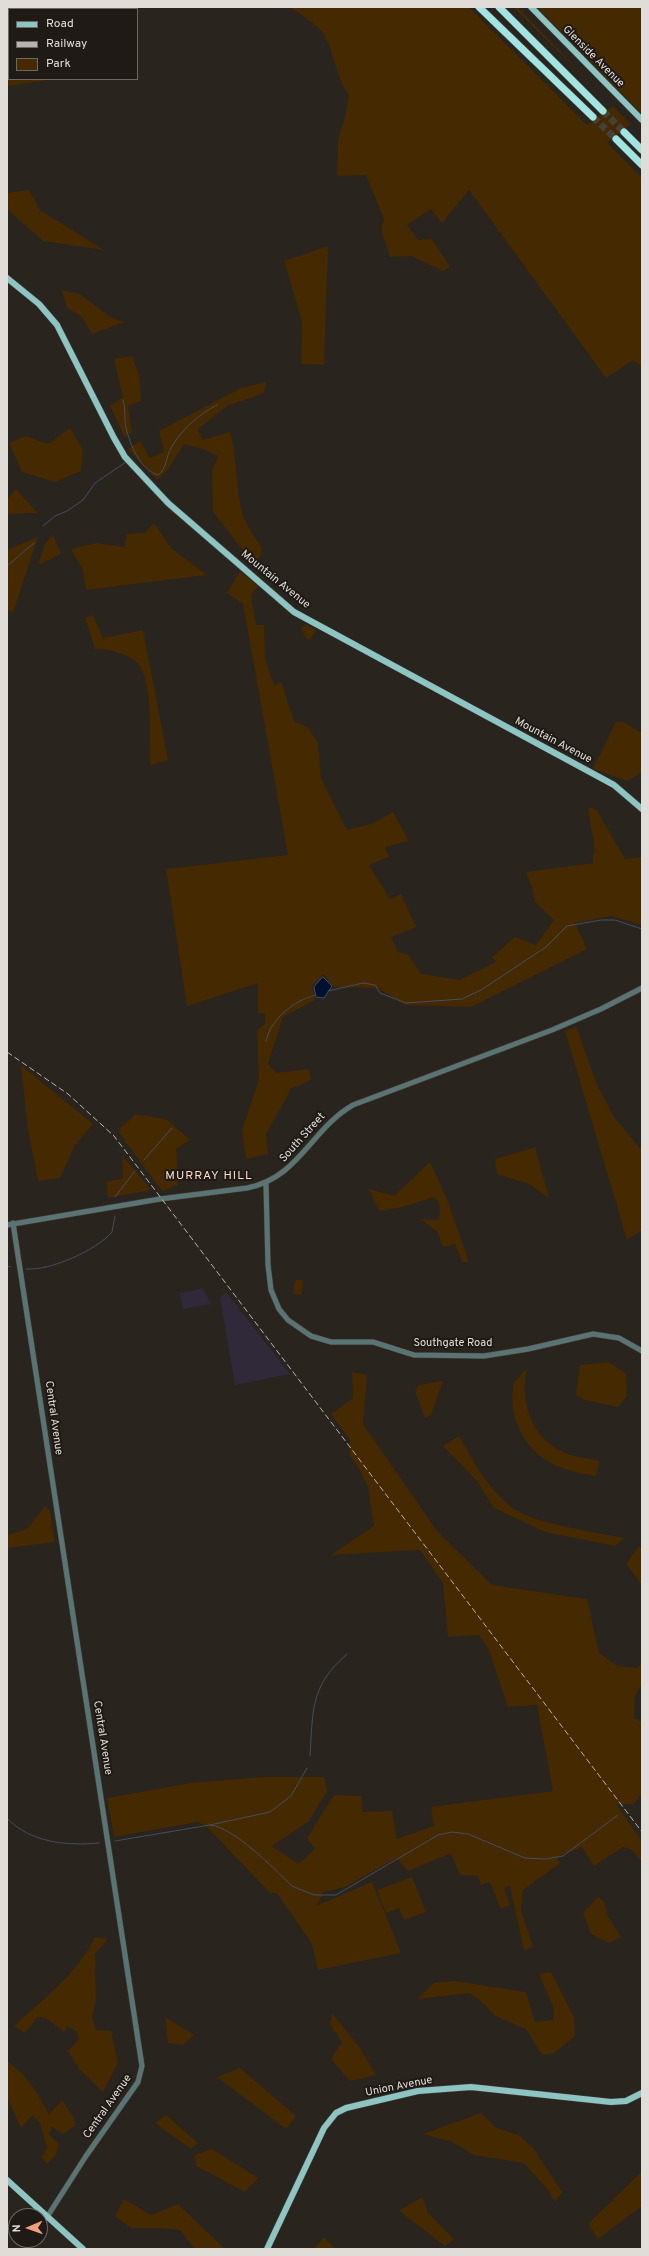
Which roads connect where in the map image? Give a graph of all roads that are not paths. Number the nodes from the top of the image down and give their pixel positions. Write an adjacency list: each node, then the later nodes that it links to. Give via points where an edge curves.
1 (479, 7): 5 (highway)
2 (499, 7): 4 (highway)
3 (530, 7): 6 (main road, Glenside Avenue)
4 (603, 111)
5 (593, 117)
6 (642, 120)
7 (624, 132): 9 (highway)
8 (616, 139): 10 (highway)
9 (642, 150)
10 (642, 165)
11 (7, 278): 12 (main road, Mountain Avenue, via 39,304 57,325 126,457 173,508 294,612 614,785)
12 (642, 809)
13 (642, 988): 14 (street, South Street, via 552,1030 353,1105 326,1126 288,1170)
14 (266, 1184): 15 (street, South Street); 16 (street, Southgate Road, via 271,1290 279,1309 288,1320 311,1336 331,1342 372,1342 414,1355 484,1356 535,1348 593,1334 619,1338)
15 (10, 1224): 20 (street, Central Avenue, via 142,2066 138,2082)
16 (642, 1351)
17 (642, 2093): 22 (main road, Union Avenue, via 626,2101 611,2102 483,2088 448,2088 408,2093 343,2109 331,2117 324,2128)
18 (7, 2180): 19 (main road)
19 (39, 2208)
20 (48, 2216): 21 (main road)
21 (83, 2249)
22 (267, 2249)

